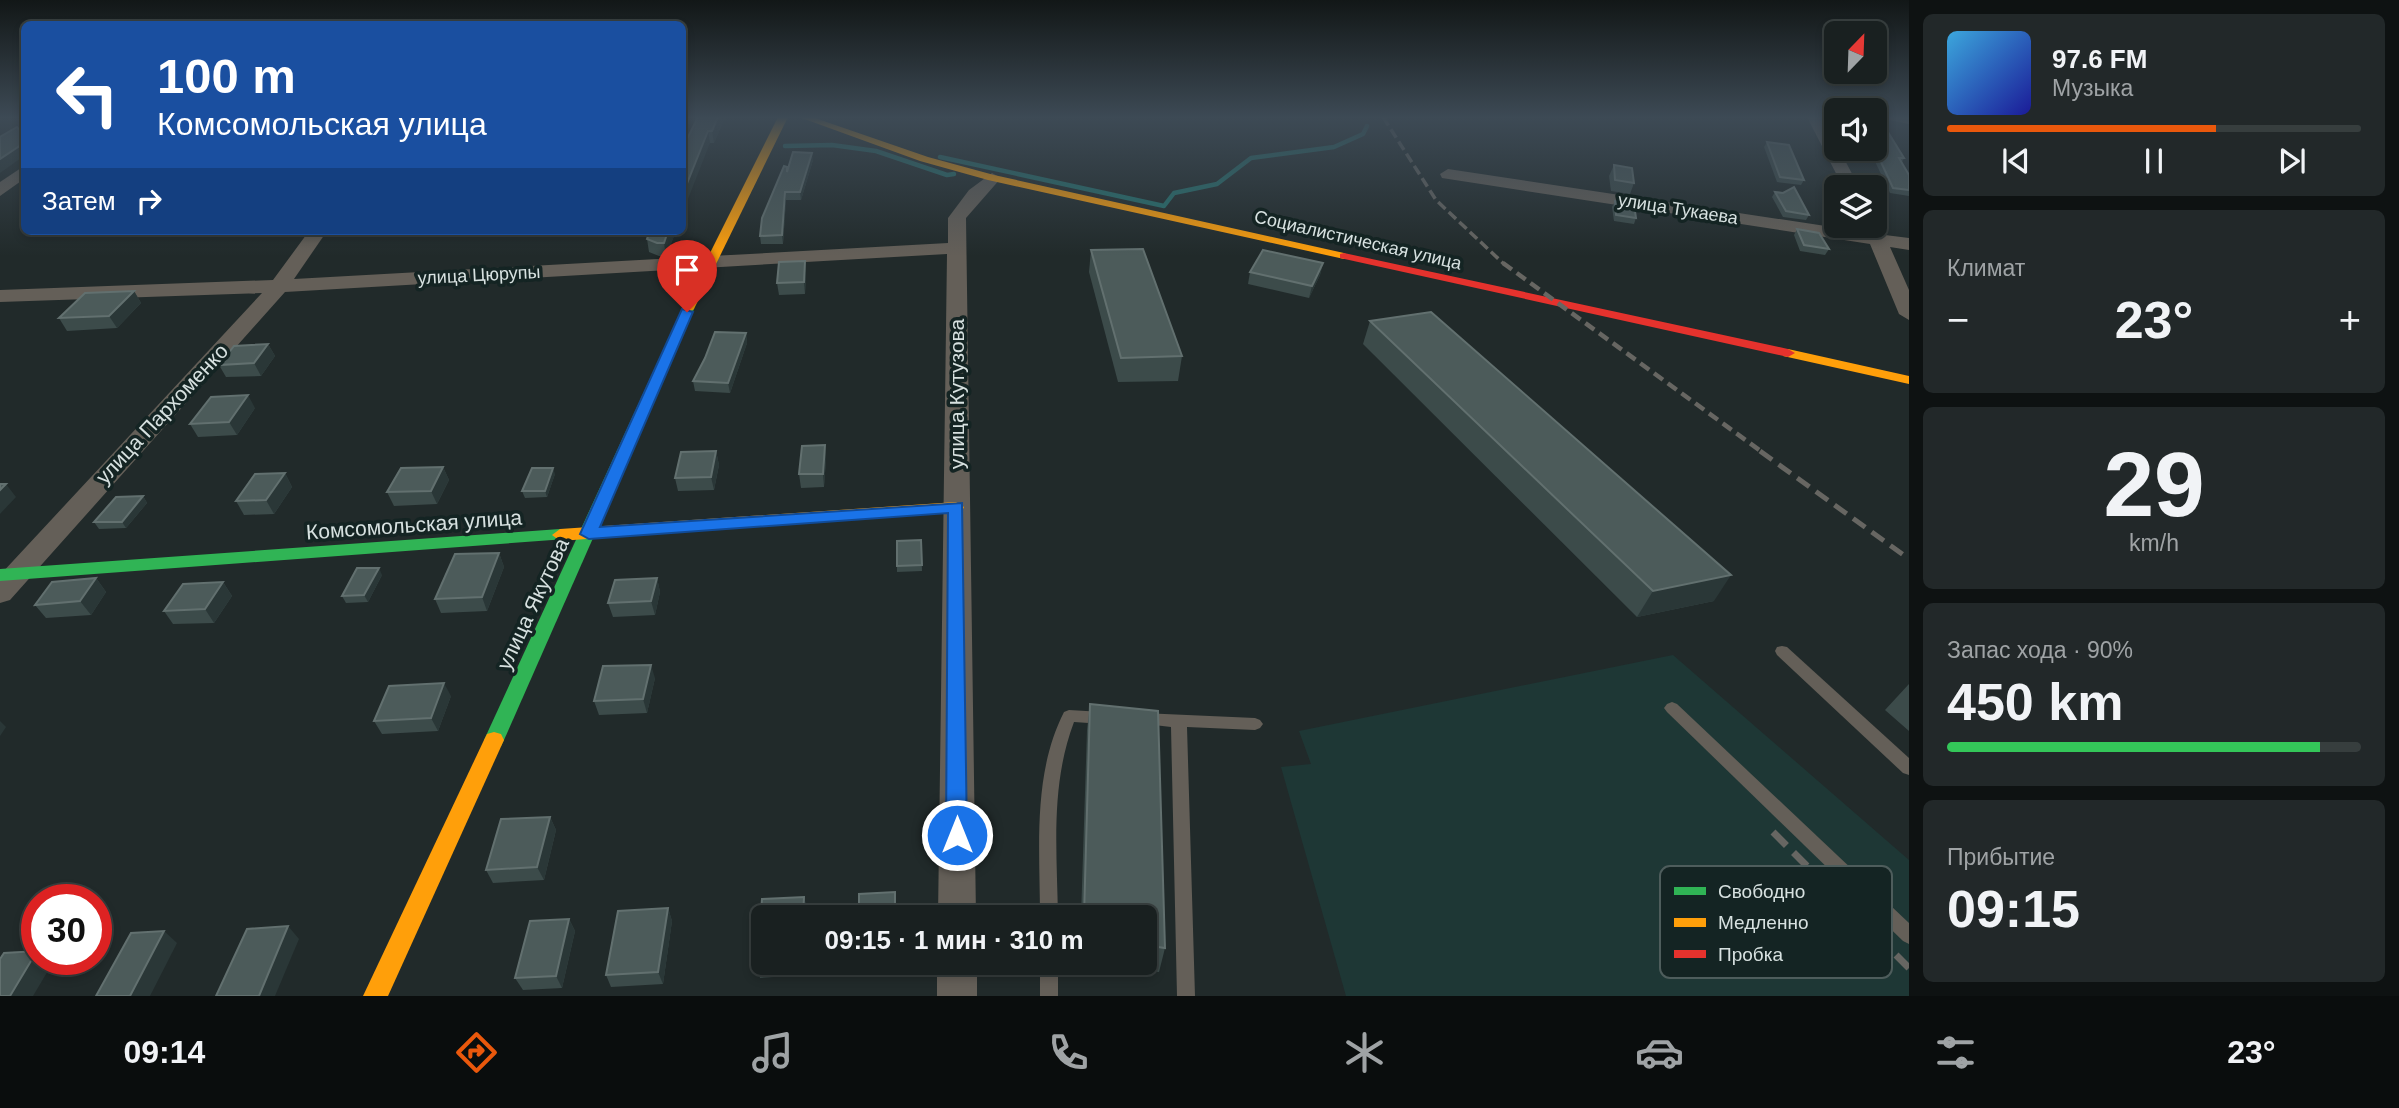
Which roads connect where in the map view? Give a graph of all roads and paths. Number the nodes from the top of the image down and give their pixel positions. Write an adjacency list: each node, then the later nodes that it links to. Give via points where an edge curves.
1 (759, 163): 13 (street, улица Якутова)
2 (940, 163): 5 (street, Социалистическая улица)
3 (21, 174): 6 (street)
4 (1448, 174): 7 (street, улица Тукаева)
5 (992, 178): 12 (street, улица Кутузова, via 957,218); 17 (street, Социалистическая улица)
6 (0, 191)
7 (1824, 225)
8 (315, 235): 14 (street, улица Пархоменко)
9 (1887, 236): 11 (street, улица Тукаева)
10 (1877, 238): 16 (street)
11 (1909, 244)
12 (957, 248): 13 (street, улица Цюрупы); 18 (street, улица Кутузова)
13 (708, 262): 14 (street, улица Цюрупы); 19 (street, улица Якутова)
14 (279, 286): 15 (street, улица Цюрупы); 20 (street, улица Пархоменко)
15 (0, 296)
16 (1909, 314)
17 (1909, 380)
18 (956, 507): 19 (street, Комсомольская улица); 28 (street, улица Кутузова)
19 (589, 534): 20 (street, Комсомольская улица); 34 (street, улица Якутова)
20 (7, 574): 21 (street, улица Пархоменко)
21 (0, 593)
22 (1782, 651): 26 (lane)
23 (1672, 708): 27 (lane)
24 (1179, 721): 25 (lane); 29 (lane, via 1069,716 1057,742 1048,816); 37 (lane)
25 (1255, 724)
26 (1909, 768)
27 (1838, 866)
28 (957, 905)
29 (1049, 905)
30 (1892, 918): 31 (lane)
31 (1909, 934)
32 (957, 975): 35 (street)
33 (1049, 975): 36 (lane)
34 (375, 996)
35 (957, 996)
36 (1049, 996)
37 (1186, 996)

